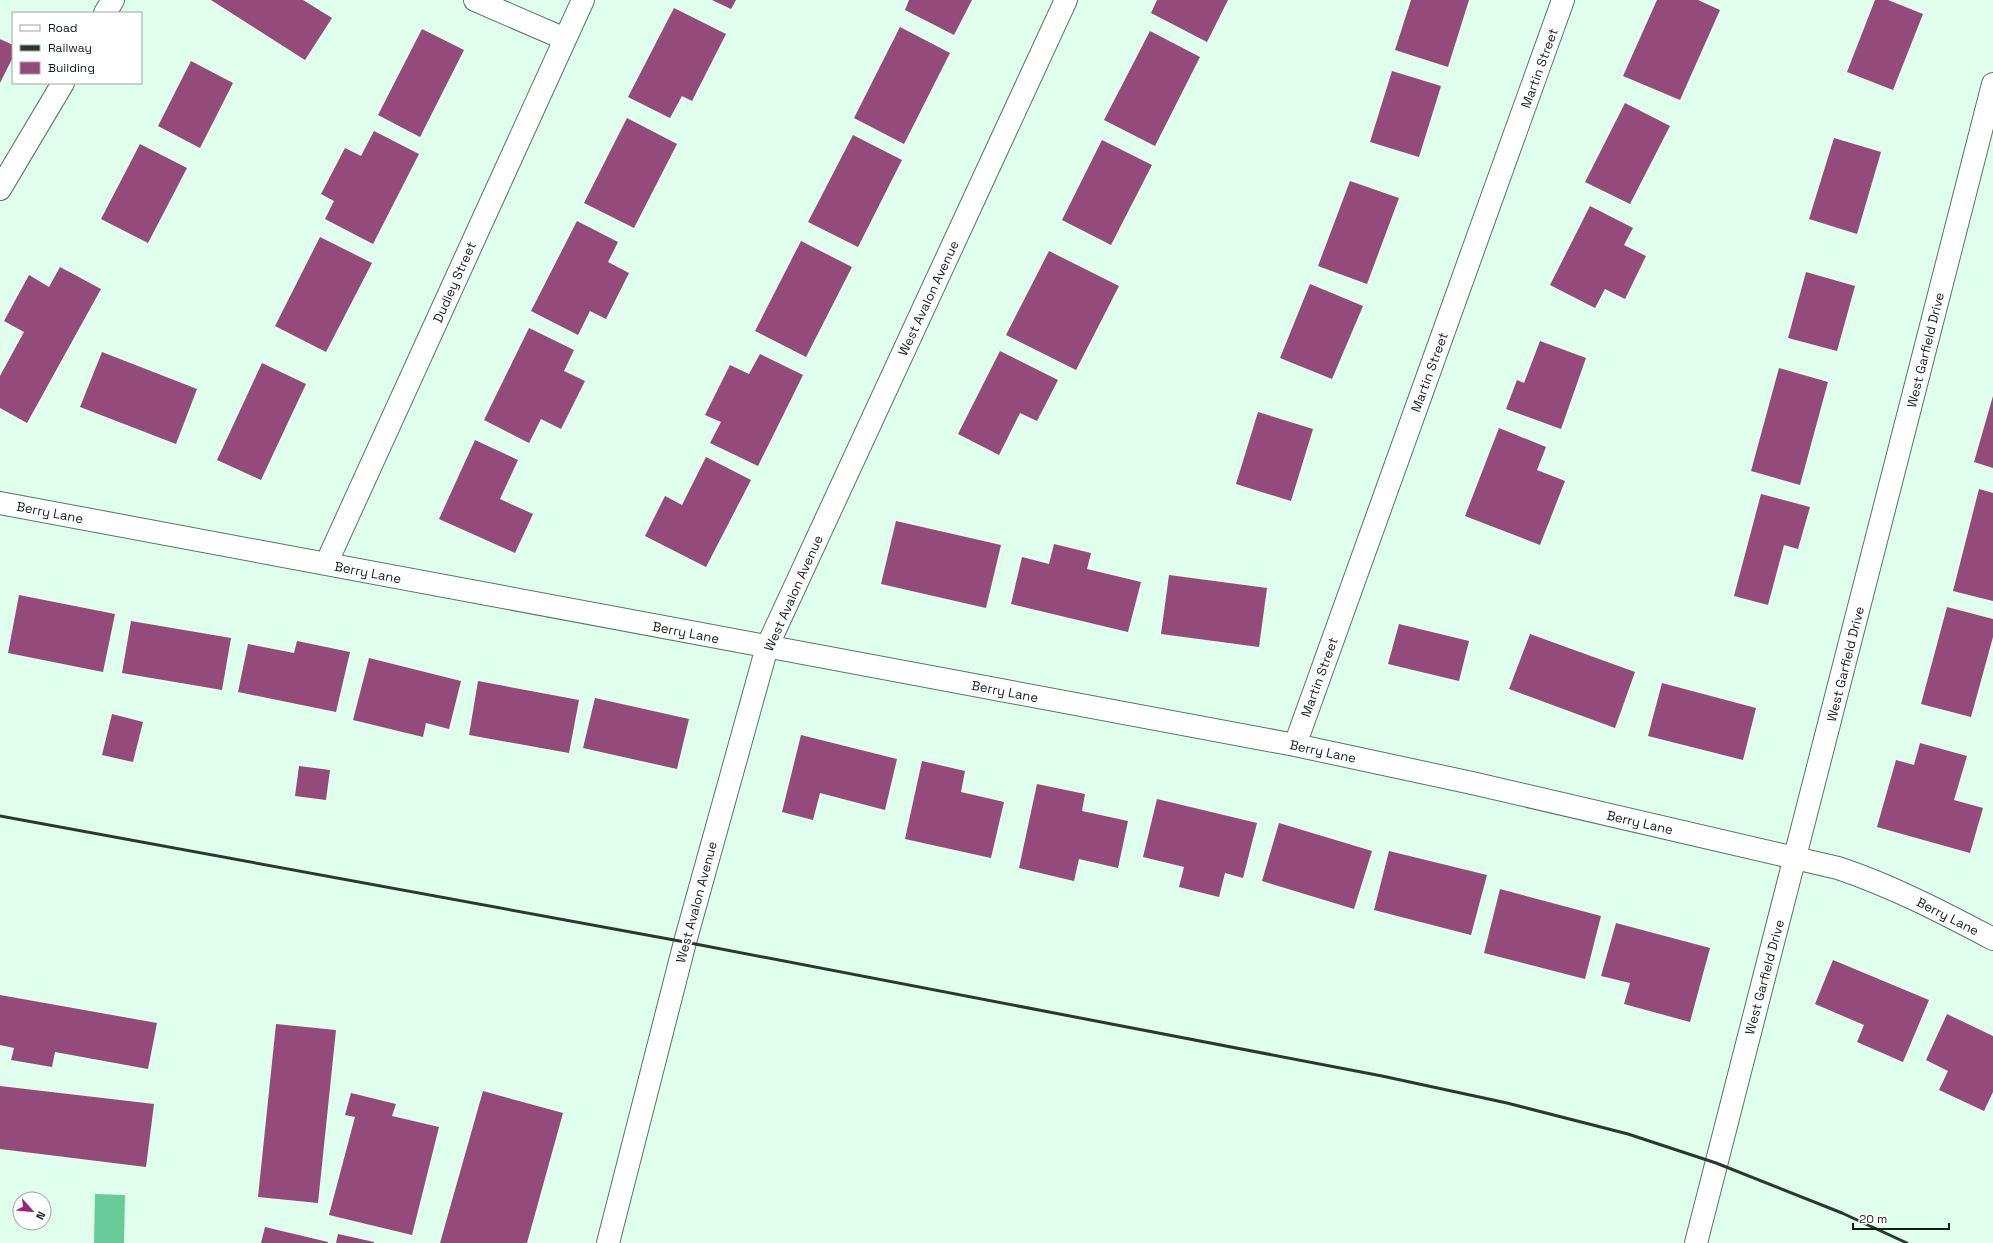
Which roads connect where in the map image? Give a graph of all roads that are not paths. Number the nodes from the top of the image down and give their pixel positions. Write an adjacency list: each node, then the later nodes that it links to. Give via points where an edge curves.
1 (113, 0): 6 (street)
2 (475, 0): 7 (street)
3 (583, 0): 7 (street, Dudley Street)
4 (1066, 0): 13 (street, West Avalon Avenue)
5 (1563, 0): 14 (street, Martin Street)
6 (106, 12)
7 (565, 39): 12 (street, Dudley Street)
8 (62, 84): 10 (street)
9 (1993, 84): 15 (street, West Garfield Drive)
10 (0, 189)
11 (0, 503): 12 (street, Berry Lane)
12 (326, 564): 13 (street, Berry Lane)
13 (767, 647): 14 (street, Berry Lane); 17 (street, West Avalon Avenue, via 685,942)
14 (1295, 745): 15 (street, Berry Lane, via 1472,782)
15 (1796, 858): 16 (street, Berry Lane, via 1838,868 1872,880 1929,905); 18 (street, West Garfield Drive)
16 (1993, 939)
17 (608, 1243)
18 (1696, 1243)

